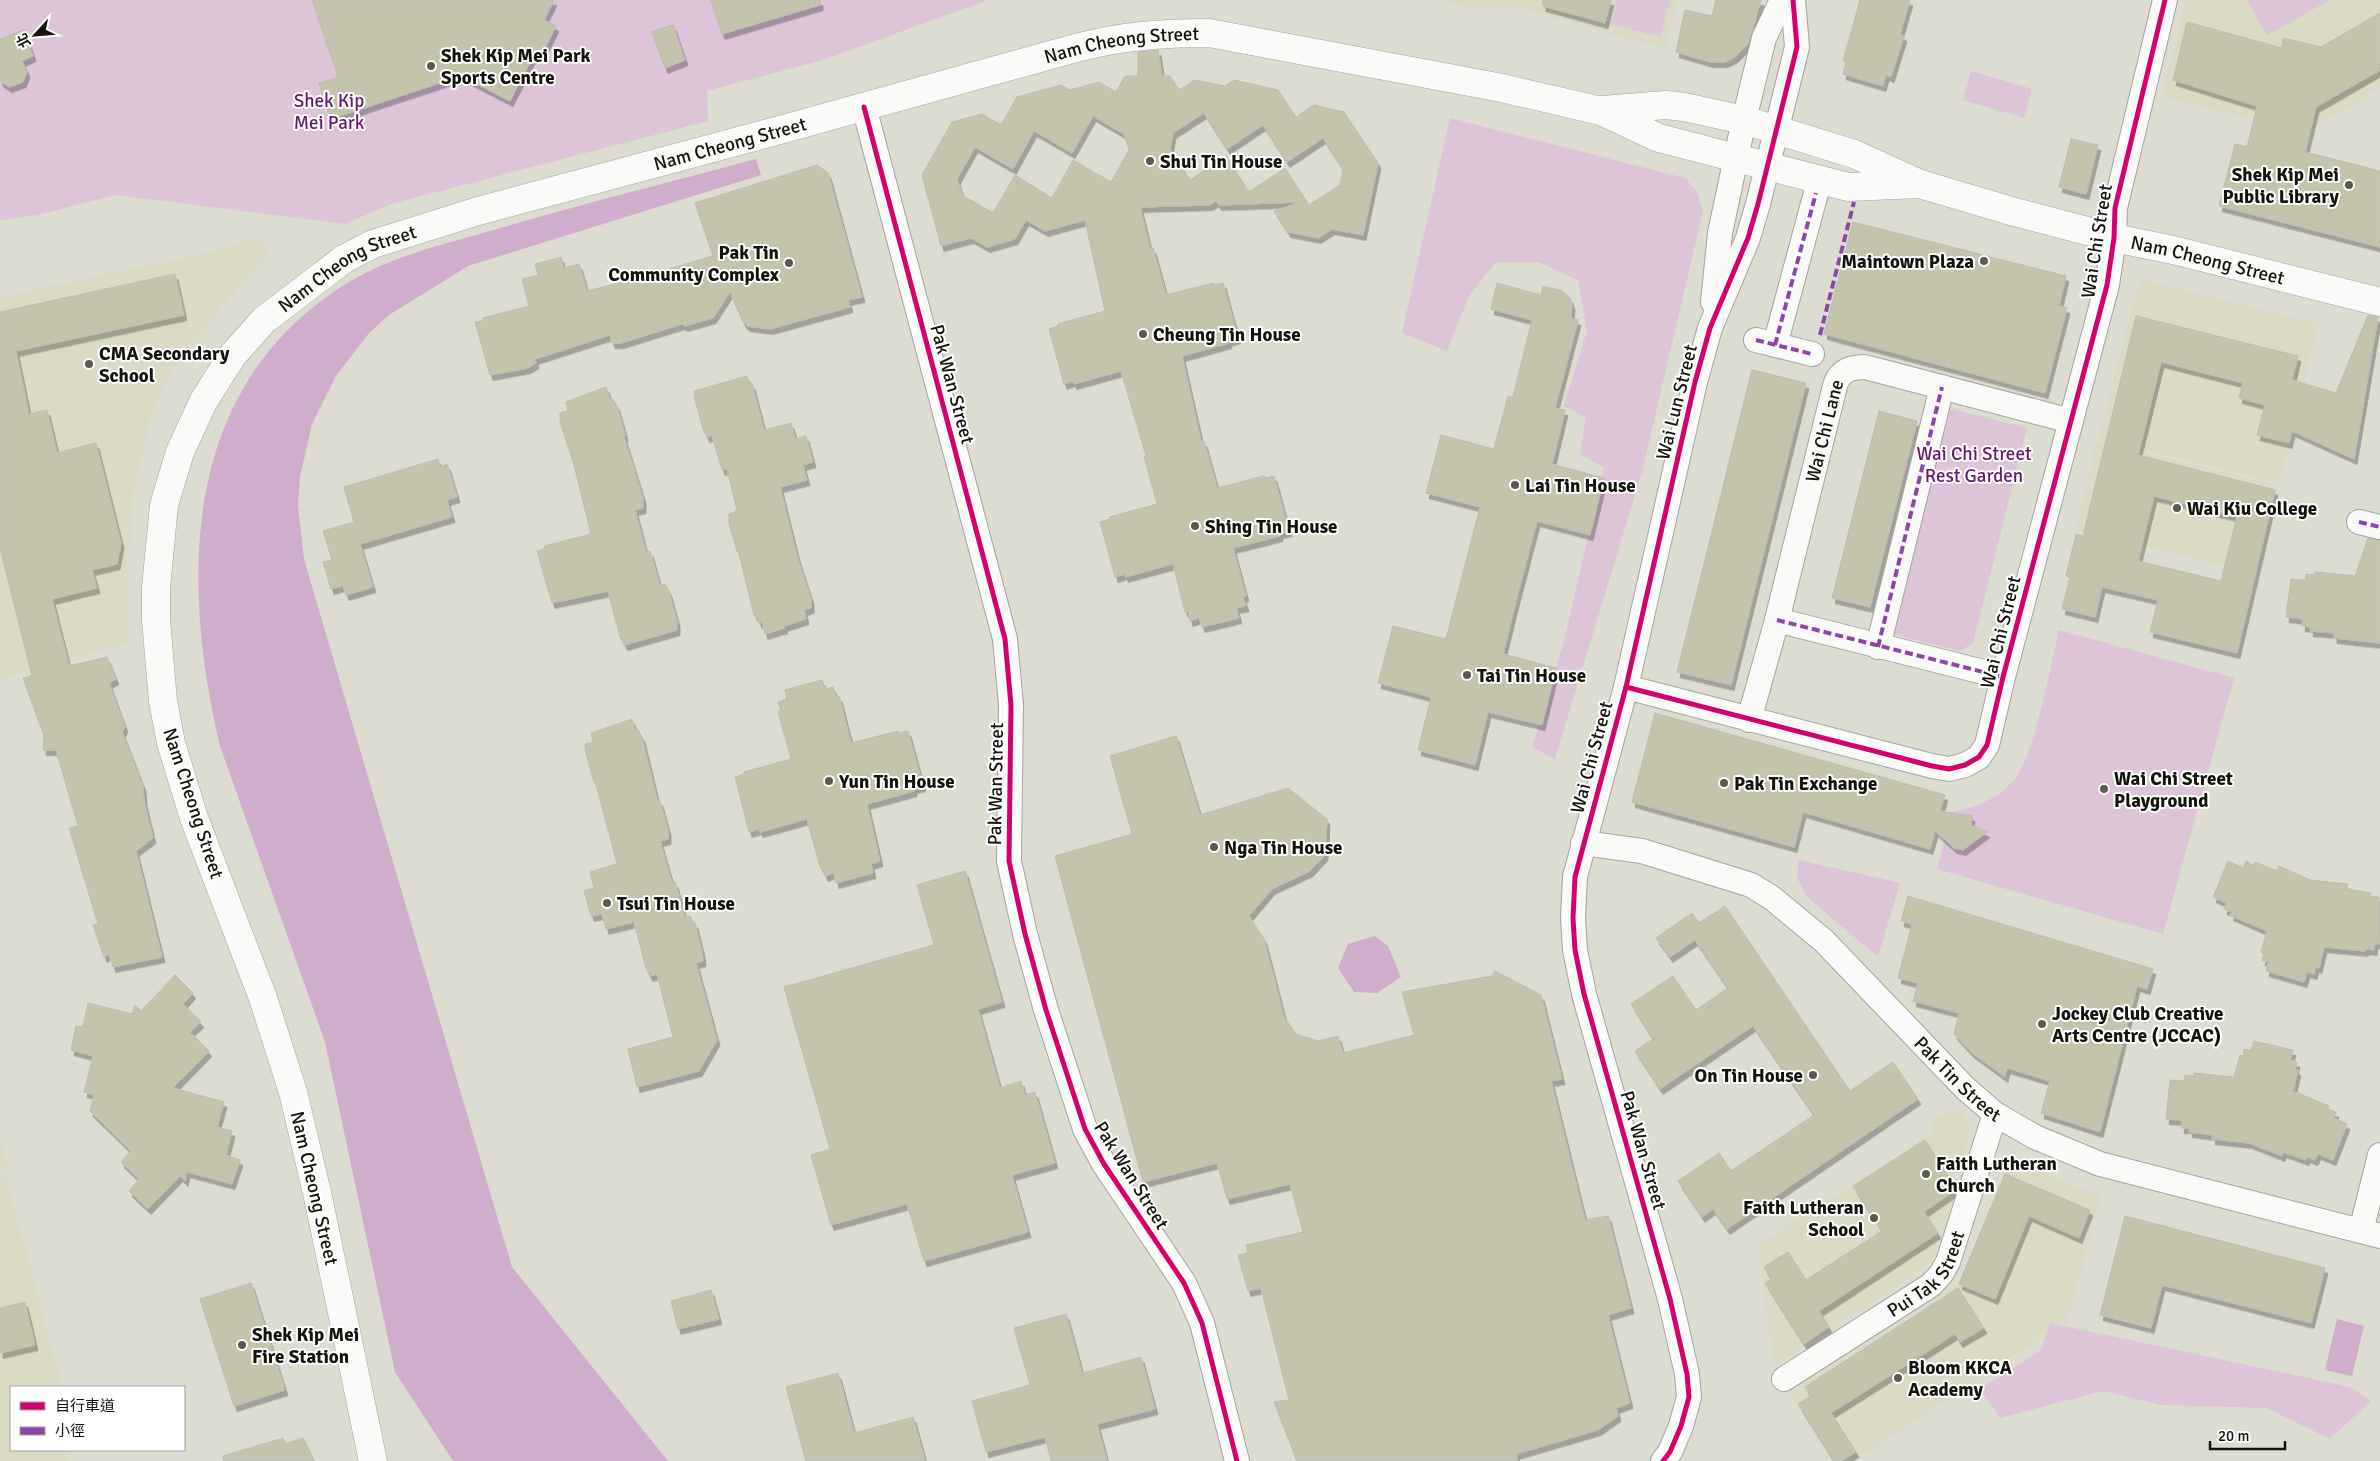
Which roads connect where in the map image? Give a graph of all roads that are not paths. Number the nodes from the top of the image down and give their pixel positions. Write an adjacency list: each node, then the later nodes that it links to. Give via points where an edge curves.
1 (1782, 0): 6 (street, Wai Lun Street, via 1764,38)
2 (1793, 0): 7 (street, Wai Lun Street, via 1796,47)
3 (2165, 0): 12 (street, Wai Chi Street, via 2115,208)
4 (864, 107): 5 (main road, Nam Cheong Street, via 1106,40 1159,32 1209,33 1502,88); 28 (main road, Nam Cheong Street, via 478,211 373,244 344,259 264,320 218,377 180,452 164,506 156,588 162,690 168,726 194,818 263,998 293,1092); 29 (street, Pak Wan Street, via 1005,639 1011,705 1009,861 1043,1001 1085,1129 1104,1164 1184,1283 1202,1323)
5 (1601, 110): 6 (main road, Nam Cheong Street, via 1666,105); 8 (main road, Nam Cheong Street, via 1659,138)
6 (1744, 120): 7 (main road, Nam Cheong Street); 8 (street, Wai Lun Street)
7 (1776, 130): 9 (street, Wai Lun Street); 10 (main road, Nam Cheong Street, via 1854,154)
8 (1737, 157): 9 (main road, Nam Cheong Street); 14 (street, Wai Lun Street, via 1720,233)
9 (1768, 167): 10 (main road, Nam Cheong Street, via 1848,186); 14 (street, Wai Lun Street, via 1748,238)
10 (1920, 184): 12 (main road, Nam Cheong Street)
11 (1816, 193): 15 (street, via 1766,343)
12 (2114, 238): 13 (main road, Nam Cheong Street); 17 (street, Wai Chi Street, via 2106,285)
13 (2380, 302)
14 (1710, 328): 21 (street, Wai Lun Street)
15 (1812, 354)
16 (1942, 387): 17 (street, Wai Chi Lane); 18 (street, Wai Chi Lane, via 1865,368 1841,374 1835,386); 19 (street)
17 (2071, 421): 20 (street, Wai Chi Street)
18 (1777, 620): 19 (street); 22 (street, Wai Chi Lane)
19 (1878, 646): 20 (street)
20 (2003, 676): 22 (street, Wai Chi Street, via 1987,745 1979,757 1949,769)
21 (1626, 687): 22 (street, Wai Chi Street); 23 (street, Wai Chi Street)
22 (1749, 720)
23 (1583, 843): 24 (street, Pak Tin Street, via 1642,851 1751,885 1772,898 1824,941 1964,1088); 30 (street, Pak Wan Street, via 1575,877 1575,950 1584,994 1670,1299 1687,1374 1689,1398 1670,1452)
24 (1995, 1114): 26 (street, Pak Tin Street, via 2036,1137 2100,1164); 27 (street, Pui Tak Street, via 1948,1262 1941,1274 1931,1285)
25 (2380, 1154): 26 (street)
26 (2370, 1234)
27 (1784, 1379)
28 (373, 1461)
29 (1237, 1461)
30 (1663, 1461)

